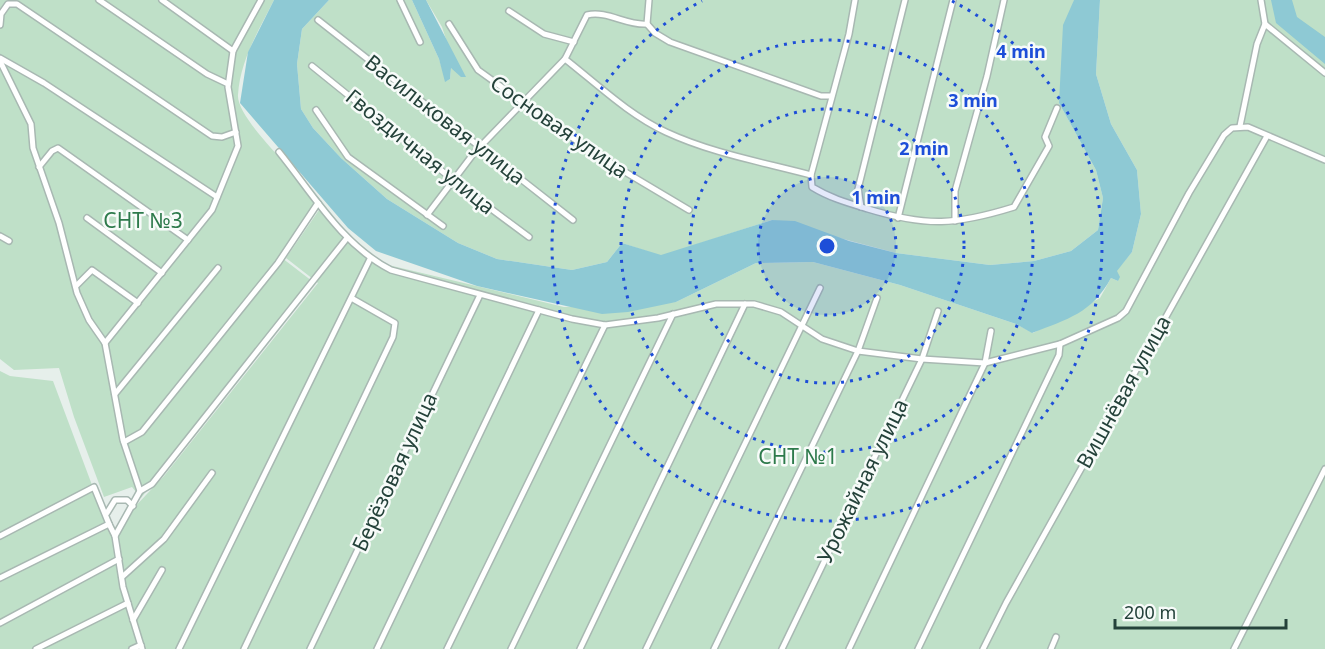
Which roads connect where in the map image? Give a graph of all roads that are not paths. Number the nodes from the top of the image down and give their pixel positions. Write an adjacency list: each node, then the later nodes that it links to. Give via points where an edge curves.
1 (99, 0): 24 (street, via 207,74)
2 (162, 0): 19 (street)
3 (261, 0): 19 (street)
4 (400, 0): 17 (street)
5 (649, 0): 14 (street)
6 (855, 0): 25 (street)
7 (905, 0): 40 (street, via 858,189)
8 (953, 0): 44 (street)
9 (1004, 0): 46 (street, via 955,191)
10 (1261, 0): 15 (street)
11 (509, 11): 18 (street, via 544,34)
12 (318, 20): 32 (street, Васильковая улица)
13 (449, 24): 26 (street, Сосновая улица, via 478,70)
14 (647, 24): 18 (street, via 626,23 594,13 587,15); 25 (street, via 670,42 821,96)
15 (1265, 24): 23 (street); 29 (street, via 1257,44)
16 (0, 25): 30 (street, via 8,4 17,4 212,136)
17 (420, 42)
18 (574, 42): 20 (street)
19 (233, 51): 24 (street)
20 (565, 59): 26 (street); 36 (street, via 615,99 667,133 714,150)
21 (0, 60): 35 (street, via 31,124); 38 (street, via 44,83)
22 (312, 66): 37 (street, Гвоздичная улица)
23 (1325, 73)
24 (228, 84): 30 (street)
25 (831, 96): 36 (street)
26 (522, 104): 32 (street); 41 (street, Сосновая улица, via 594,154)
27 (1057, 108): 46 (street, via 1045,137 1049,146 1014,207)
28 (316, 110): 42 (street, via 348,157)
29 (1240, 126): 31 (street); 70 (street, via 1224,135 1126,311)
30 (236, 132): 38 (street, via 238,146)
31 (1267, 136): 34 (street); 107 (street, Вишнёвая улица)
32 (480, 147): 37 (street); 45 (street, Васильковая улица)
33 (279, 152): 39 (street)
34 (1325, 160)
35 (39, 167): 51 (street, via 58,148); 56 (street)
36 (811, 175): 40 (street, via 812,187 828,197)
37 (453, 180): 42 (street); 49 (street, Гвоздичная улица)
38 (217, 197): 51 (street, via 212,210)
39 (318, 203): 50 (street); 75 (street, via 278,263 142,432)
40 (861, 207): 44 (street)
41 (689, 210)
42 (428, 215): 47 (street)
43 (87, 218): 55 (street)
44 (898, 218): 46 (street, via 925,223)
45 (573, 220)
46 (955, 221)
47 (443, 226)
48 (0, 236): 52 (street)
49 (529, 237)
50 (347, 238): 53 (street); 78 (street, via 152,484)
51 (188, 240): 55 (street)
52 (9, 241)
53 (370, 260): 58 (street, via 391,270); 60 (street)
54 (218, 268): 74 (street)
55 (162, 273): 61 (street)
56 (76, 286): 61 (street, via 92,270); 69 (street, via 89,320)
57 (820, 288): 67 (street)
58 (480, 295): 63 (street); 97 (street, Берёзовая улица)
59 (876, 298): 71 (street)
60 (353, 299): 95 (street); 96 (street, via 395,323 393,337)
61 (138, 303): 69 (street)
62 (745, 304): 65 (street, via 716,304); 67 (street, via 781,312); 101 (street)
63 (539, 310): 66 (street); 98 (street)
64 (938, 311): 72 (street, Урожайная улица)
65 (673, 314): 66 (street); 100 (street)
66 (606, 325): 99 (street)
67 (803, 327): 71 (street, via 822,339); 102 (street)
68 (991, 331): 73 (street)
69 (105, 343): 74 (street)
70 (1060, 344): 73 (street); 106 (street, via 1059,355)
71 (858, 351): 72 (street); 103 (street)
72 (922, 359): 73 (street); 104 (street, Урожайная улица)
73 (985, 363): 105 (street)
74 (115, 394): 75 (street)
75 (124, 442): 78 (street)
76 (1325, 469): 109 (street)
77 (212, 473): 86 (street, via 164,539)
78 (140, 492): 79 (street)
79 (133, 506): 80 (street, via 128,500 115,500); 83 (street)
80 (107, 515): 81 (street); 82 (street, via 94,486)
81 (109, 524): 83 (street); 87 (street)
82 (0, 536)
83 (115, 536): 84 (street)
84 (119, 559): 86 (street); 90 (street)
85 (162, 570): 89 (street)
86 (122, 577): 88 (street)
87 (0, 578)
88 (128, 603): 89 (street); 93 (street)
89 (133, 620): 92 (street)
90 (0, 623)
91 (1056, 637): 108 (street)
92 (142, 647): 94 (street)
93 (36, 649)
94 (132, 649)
95 (179, 649)
96 (244, 649)
97 (310, 649)
98 (377, 649)
99 (447, 649)
100 (511, 649)
101 (580, 649)
102 (646, 649)
103 (714, 649)
104 (782, 649)
105 (849, 649)
106 (918, 649)
107 (983, 649)
108 (1051, 649)
109 (1234, 649)

